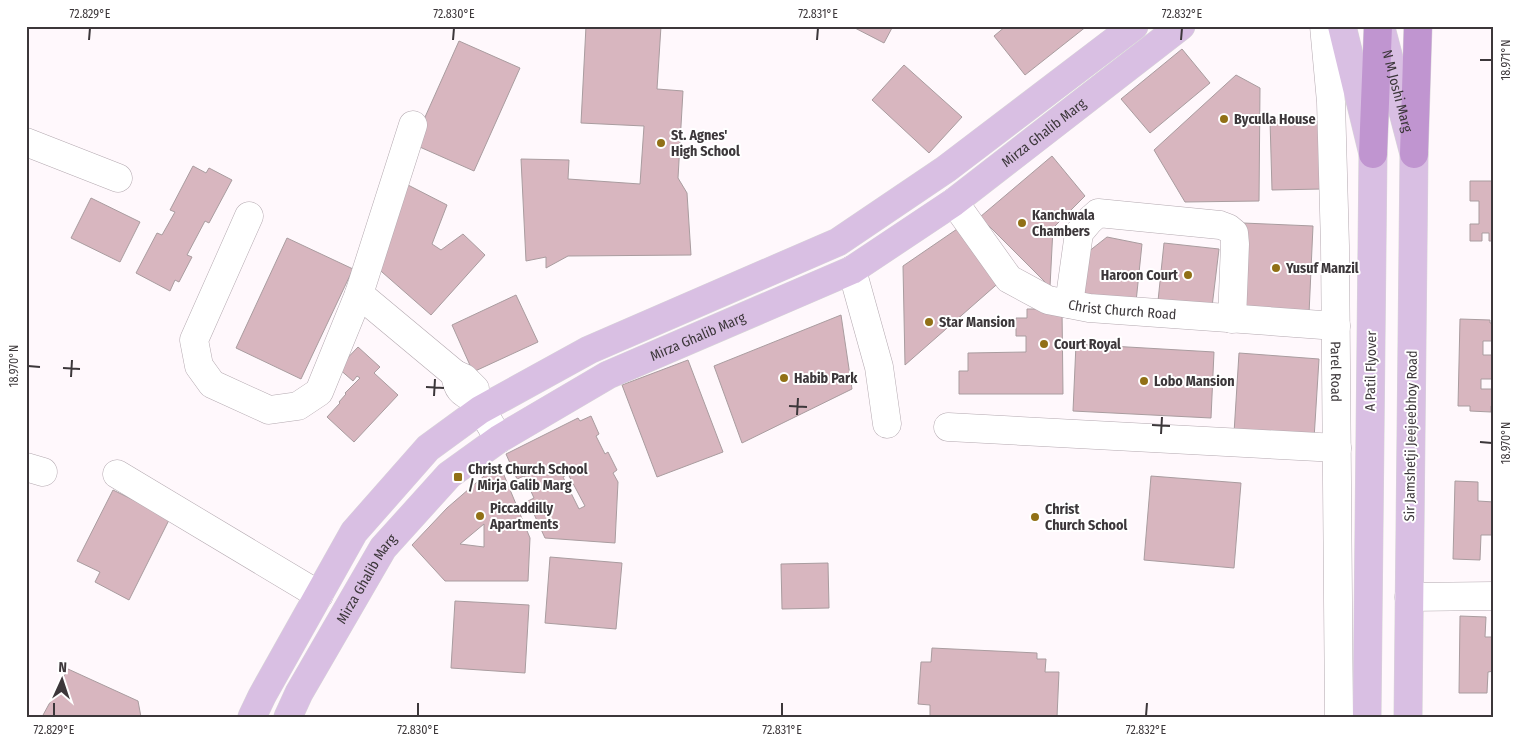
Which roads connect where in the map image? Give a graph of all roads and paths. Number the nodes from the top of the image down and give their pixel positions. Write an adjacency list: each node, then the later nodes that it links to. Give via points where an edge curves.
1 (1134, 26): 19 (main road, via 946,168 838,242 589,350)
2 (1181, 26): 12 (main road, Mirza Ghalib Marg)
3 (1324, 26): 18 (street, Parel Road, via 1331,102)
4 (1342, 26): 9 (main road)
5 (1379, 26): 9 (highway, A Patil Flyover); 10 (main road, N M Joshi Marg)
6 (1418, 26): 10 (highway)
7 (413, 125): 15 (street)
8 (26, 142): 11 (street)
9 (1373, 154): 31 (main road, A Patil Flyover)
10 (1414, 154): 27 (main road, Sir Jamshetji Jeejeebhoy Road)
11 (118, 178)
12 (954, 202): 14 (main road, Mirza Ghalib Marg); 16 (street, Christ Church Road, via 1008,279 1048,300)
13 (249, 216): 15 (street, via 194,340 198,366 212,384 269,410 298,406 319,392)
14 (852, 270): 20 (street, via 879,367); 22 (main road, Mirza Ghalib Marg, via 608,375)
15 (359, 294): 19 (street, via 455,374 456,384 463,394)
16 (1070, 304): 17 (street, Christ Church Road); 17 (street, via 1079,233 1098,213 1228,228 1234,233 1235,244)
17 (1232, 319): 18 (street, Christ Church Road)
18 (1336, 326): 23 (street, Parel Road)
19 (477, 405): 22 (street); 25 (main road, via 428,448 354,532)
20 (887, 424)
21 (948, 427): 23 (street)
22 (499, 439): 29 (main road, Mirza Ghalib Marg, via 449,475 383,548)
23 (1337, 448): 30 (street, Parel Road)
24 (118, 474): 25 (street)
25 (319, 595): 28 (main road)
26 (1494, 596): 27 (street)
27 (1410, 597): 32 (main road, Sir Jamshetji Jeejeebhoy Road)
28 (252, 717)
29 (288, 717)
30 (1339, 717)
31 (1367, 717)
32 (1408, 717)

